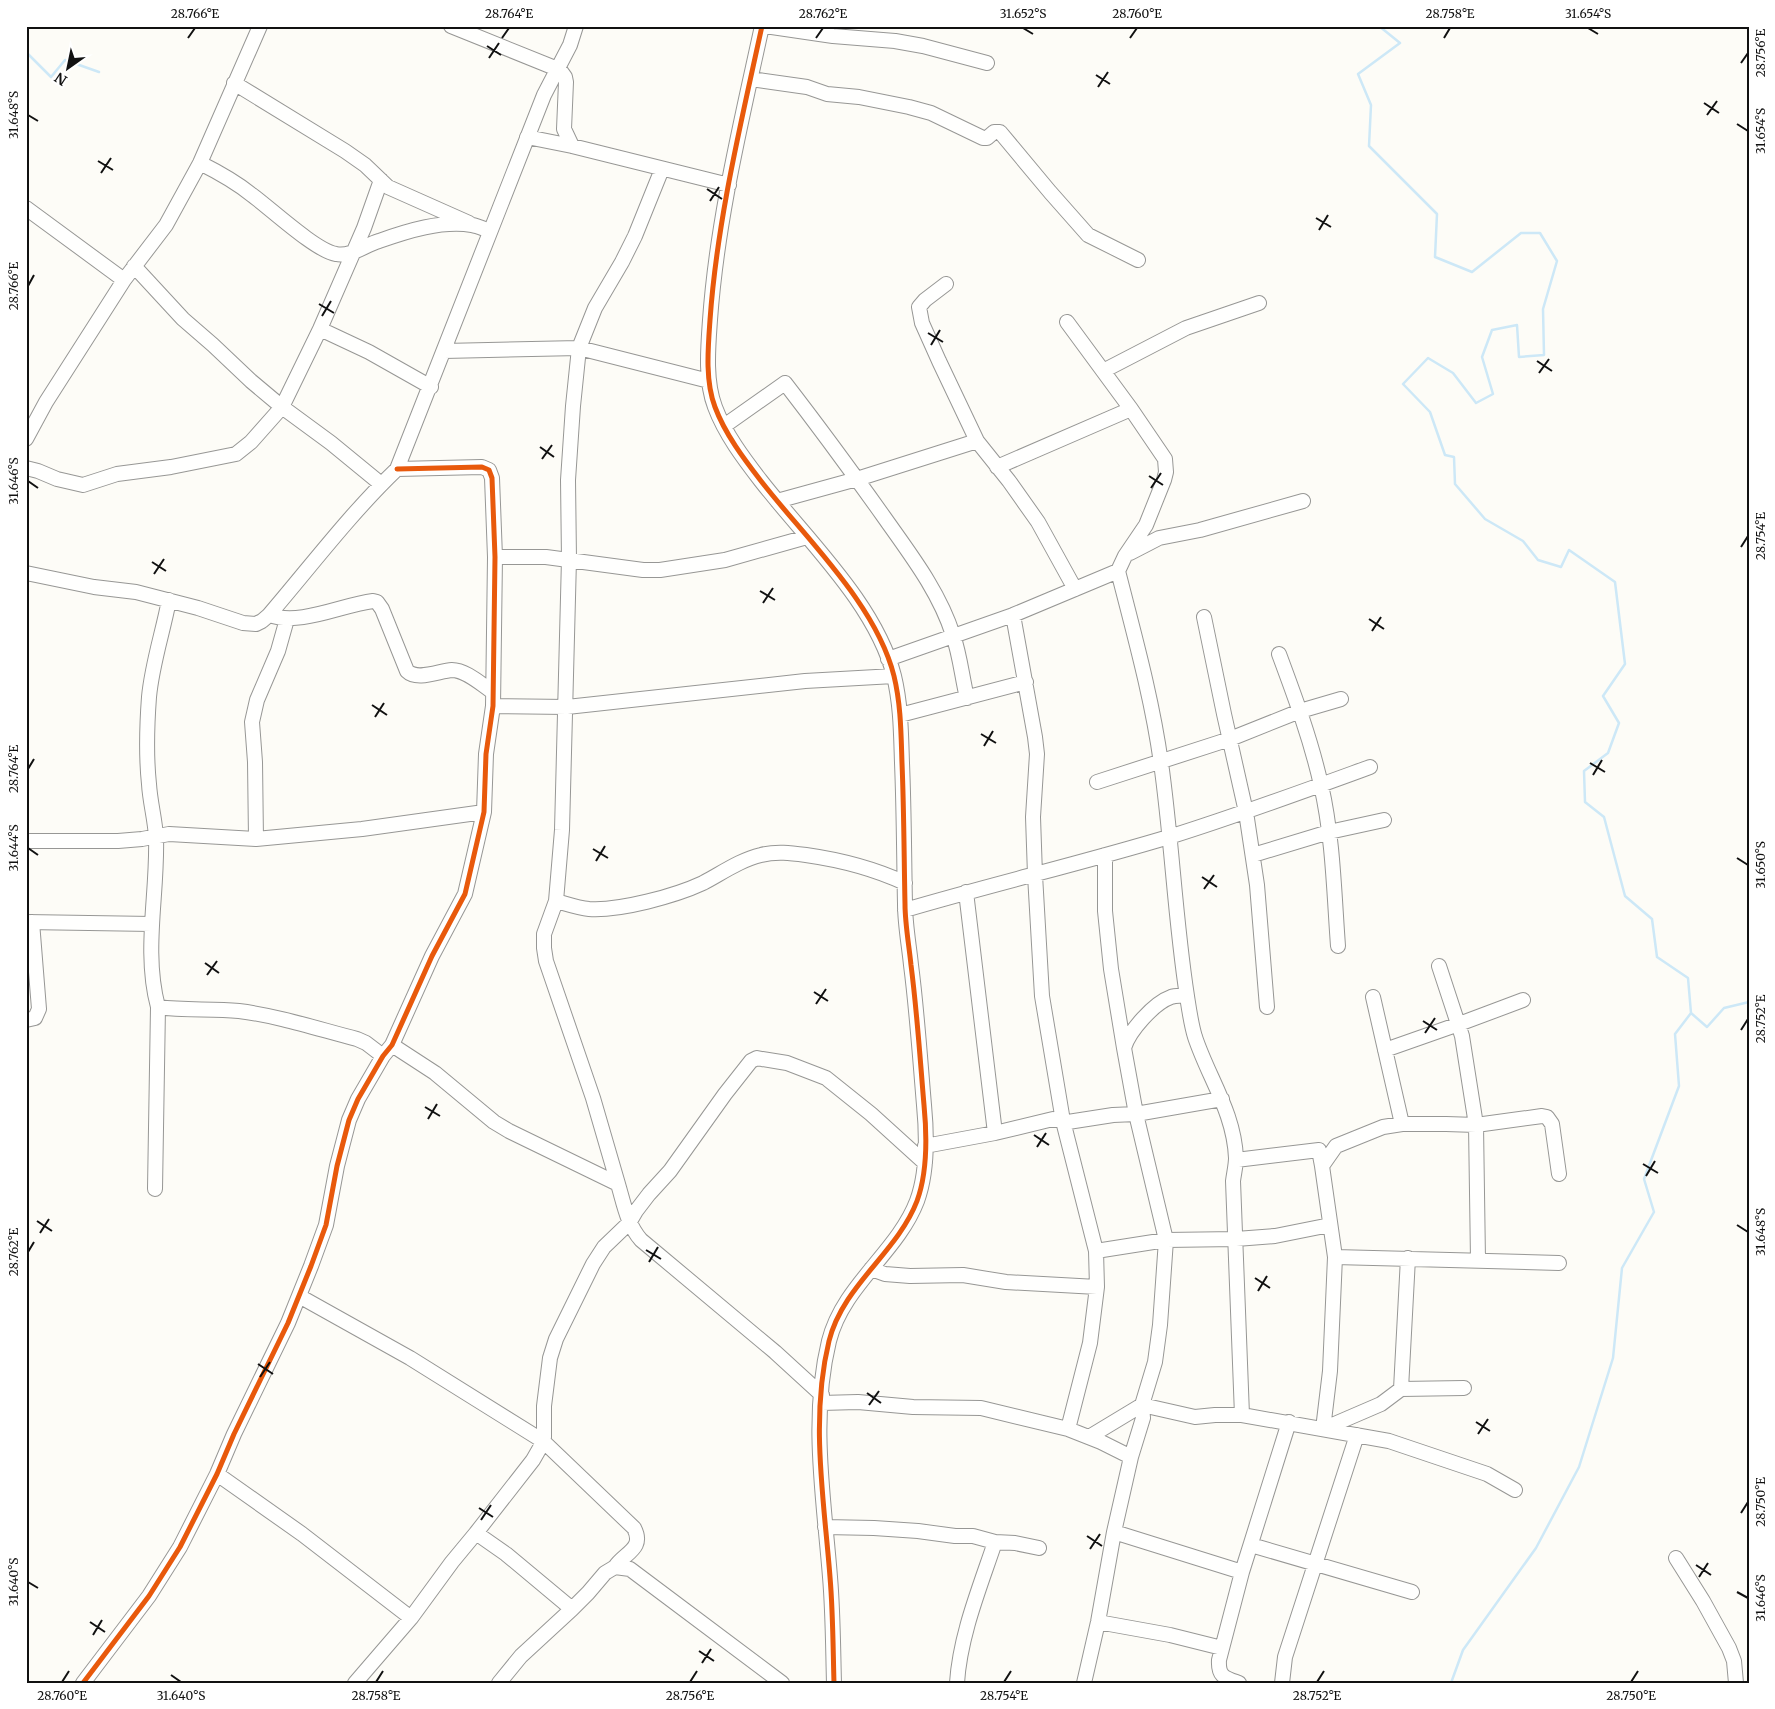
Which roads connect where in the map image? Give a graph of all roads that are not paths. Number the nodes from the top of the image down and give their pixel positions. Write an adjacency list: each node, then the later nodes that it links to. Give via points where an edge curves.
1 (260, 26): 8 (street)
2 (451, 26): 6 (street)
3 (576, 26): 6 (street)
4 (764, 26): 5 (street, via 896,41); 7 (street)
5 (987, 63)
6 (557, 68): 9 (street); 10 (street, via 566,82 564,130)
7 (750, 79): 14 (street); 19 (street, via 807,87 827,94 859,97 931,113 983,138 1000,132 1088,235)
8 (234, 83): 11 (street); 13 (street, via 345,151 366,165)
9 (527, 137): 10 (street); 17 (street)
10 (572, 146): 12 (street)
11 (200, 163): 18 (street, via 251,194 328,252 340,255); 20 (street, via 166,226)
12 (662, 168): 14 (street); 26 (street, via 635,236 595,308)
13 (380, 180): 16 (street, via 393,190); 18 (street)
14 (729, 185): 29 (street, via 713,280)
15 (26, 208): 21 (street)
16 (472, 225): 17 (street); 18 (street, via 423,227)
17 (490, 231): 27 (street)
18 (353, 252): 25 (street)
19 (1138, 260)
20 (134, 266): 21 (street); 31 (street, via 183,320)
21 (124, 280): 34 (street)
22 (946, 284): 35 (street, via 921,304 919,311 938,361)
23 (1259, 303): 28 (street, via 1186,328)
24 (1067, 322): 28 (street)
25 (320, 328): 30 (street); 31 (street)
26 (579, 348): 27 (street); 29 (street); 46 (street, via 568,480)
27 (444, 351): 30 (street)
28 (1103, 371): 32 (street)
29 (709, 381): 33 (street, via 714,405)
30 (431, 387): 38 (street)
31 (282, 407): 37 (street, via 252,442 236,454 117,474 83,486); 40 (street)
32 (1131, 409): 36 (street); 44 (street, via 1166,463 1164,480 1146,525)
33 (724, 426): 39 (street, via 785,383); 41 (street)
34 (26, 439)
35 (977, 441): 36 (street); 39 (street)
36 (997, 467): 49 (street, via 1038,522)
37 (26, 468)
38 (397, 469): 40 (street); 45 (street, via 468,466 489,470)
39 (857, 479): 41 (street); 55 (street, via 934,591)
40 (381, 484): 51 (street)
41 (777, 501): 43 (street)
42 (1303, 501): 44 (street, via 1159,538)
43 (807, 537): 46 (street, via 725,560 660,570); 57 (street, via 853,594 872,624)
44 (1125, 556): 47 (street)
45 (495, 557): 46 (street); 61 (street)
46 (569, 559): 63 (street)
47 (1118, 571): 49 (street); 67 (street)
48 (26, 573): 50 (street)
49 (1075, 589): 52 (street)
50 (168, 600): 51 (street, via 243,623 256,624); 75 (street, via 148,711 148,783)
51 (269, 615): 54 (street)
52 (1012, 615): 55 (street); 59 (street)
53 (1204, 617): 66 (street)
54 (287, 619): 61 (street, via 377,602 410,674 456,670 472,678); 77 (street, via 252,722)
55 (953, 635): 57 (street); 60 (street)
56 (1279, 654): 64 (street)
57 (888, 659): 58 (street)
58 (894, 676): 63 (street, via 805,681); 65 (street)
59 (1026, 682): 60 (street); 81 (street, via 1037,754 1033,817)
60 (967, 698): 65 (street)
61 (493, 699): 63 (street); 71 (street, via 486,754)
62 (1341, 699): 64 (street)
63 (567, 707): 84 (street)
64 (1300, 711): 66 (street); 70 (street)
65 (900, 715): 82 (street)
66 (1230, 739): 67 (street); 72 (street)
67 (1161, 761): 69 (street); 76 (street)
68 (1370, 767): 70 (street)
69 (1097, 782)
70 (1321, 785): 72 (street); 74 (street)
71 (484, 812): 77 (street); 98 (street, via 465,894)
72 (1246, 812): 76 (street); 80 (street)
73 (1384, 820): 74 (street)
74 (1329, 832): 80 (street); 88 (street)
75 (156, 836): 77 (street); 78 (street, via 118,841); 87 (street)
76 (1170, 836): 79 (street); 90 (street)
77 (256, 839)
78 (26, 841)
79 (1105, 855): 81 (street); 97 (street, via 1105,911)
80 (1253, 855): 94 (street)
81 (1035, 875): 83 (street); 102 (street, via 1042,996)
82 (905, 883): 84 (street, via 872,868 778,852 746,860 686,890 636,904 590,909); 85 (street)
83 (966, 892): 85 (street); 105 (street)
84 (556, 901): 111 (street, via 544,934 546,961 593,1098)
85 (904, 910): 106 (street, via 912,969)
86 (29, 922): 87 (street); 95 (street, via 39,1009 35,1018)
87 (152, 924): 93 (street, via 154,990)
88 (1338, 946)
89 (1439, 966): 96 (street)
90 (1187, 996): 97 (street, via 1170,997 1156,1006 1138,1024); 100 (street, via 1194,1035)
91 (1373, 996): 99 (street)
92 (1523, 1000): 96 (street)
93 (158, 1007): 98 (street, via 270,1016); 112 (street)
94 (1267, 1007)
95 (26, 1020)
96 (1459, 1024): 99 (street); 104 (street)
97 (1124, 1048): 101 (street)
98 (387, 1050): 111 (street, via 435,1073 509,1131); 124 (street, via 349,1120 326,1225)
99 (1385, 1050): 103 (street)
100 (1222, 1099): 101 (street); 107 (street, via 1232,1128)
101 (1136, 1114): 102 (street); 116 (street)
102 (1063, 1121): 105 (street, via 1053,1119); 117 (street)
103 (1402, 1124): 104 (street); 109 (street, via 1383,1127 1336,1146)
104 (1476, 1126): 110 (street, via 1536,1116 1547,1118 1554,1130); 120 (street)
105 (995, 1133): 106 (street)
106 (925, 1146): 108 (street)
107 (1236, 1160): 109 (street, via 1319,1150); 115 (street, via 1233,1181)
108 (925, 1163): 113 (street, via 826,1078 787,1063 757,1058 746,1067); 122 (street, via 911,1214)
109 (1322, 1166): 114 (street)
110 (1559, 1174)
111 (618, 1184): 113 (street)
112 (156, 1189)
113 (629, 1223): 127 (street, via 649,1248 775,1352); 135 (street, via 604,1247 593,1264 556,1339 548,1368)
114 (1330, 1225): 115 (street, via 1275,1236); 118 (street)
115 (1236, 1239): 116 (street); 129 (street)
116 (1166, 1240): 117 (street); 128 (street, via 1155,1362)
117 (1096, 1251): 123 (street)
118 (1334, 1257): 119 (street); 132 (street, via 1330,1371)
119 (1408, 1258): 120 (street); 126 (street)
120 (1478, 1260): 121 (street)
121 (1558, 1263)
122 (871, 1269): 123 (street, via 910,1276 963,1275 1006,1282); 127 (street, via 853,1291 834,1324)
123 (1097, 1287): 131 (street, via 1086,1363)
124 (299, 1296): 135 (street, via 418,1363); 137 (street)
125 (1464, 1388): 126 (street)
126 (1401, 1389): 132 (street, via 1381,1404)
127 (821, 1399): 131 (street, via 913,1407 981,1408); 139 (street, via 819,1457)
128 (1142, 1405): 129 (street, via 1195,1417); 134 (street); 136 (street, via 1143,1418)
129 (1242, 1415): 130 (street)
130 (1289, 1422): 132 (street); 143 (street)
131 (1068, 1429): 134 (street)
132 (1323, 1429): 133 (street)
133 (1357, 1435): 138 (street, via 1389,1441 1451,1461 1487,1474); 146 (street)
134 (1089, 1437): 136 (street)
135 (543, 1441): 141 (street, via 533,1460); 147 (street, via 634,1528 638,1538 635,1547)
136 (1131, 1457): 140 (street)
137 (217, 1474): 151 (street); 154 (street, via 180,1547 149,1596)
138 (1515, 1490)
139 (825, 1527): 142 (street, via 918,1531 973,1536); 158 (street)
140 (1114, 1532): 148 (street); 152 (street)
141 (476, 1533): 150 (street); 151 (street)
142 (995, 1542): 144 (street); 159 (street, via 972,1612 958,1665)
143 (1251, 1545): 146 (street); 148 (street)
144 (1039, 1548)
145 (1676, 1558): 163 (street, via 1729,1648)
146 (1315, 1564): 149 (street); 162 (street, via 1285,1657)
147 (615, 1567): 150 (street, via 605,1573); 157 (street, via 630,1569)
148 (1242, 1572): 153 (street)
149 (1412, 1592)
150 (572, 1609): 156 (street, via 521,1656)
151 (411, 1618): 155 (street)
152 (1098, 1622): 153 (street); 160 (street)
153 (1222, 1648): 161 (street, via 1219,1672)
154 (84, 1683)
155 (355, 1683)
156 (499, 1683)
157 (782, 1683)
158 (834, 1683)
159 (957, 1683)
160 (1084, 1683)
161 (1239, 1683)
162 (1282, 1683)
163 (1736, 1683)

